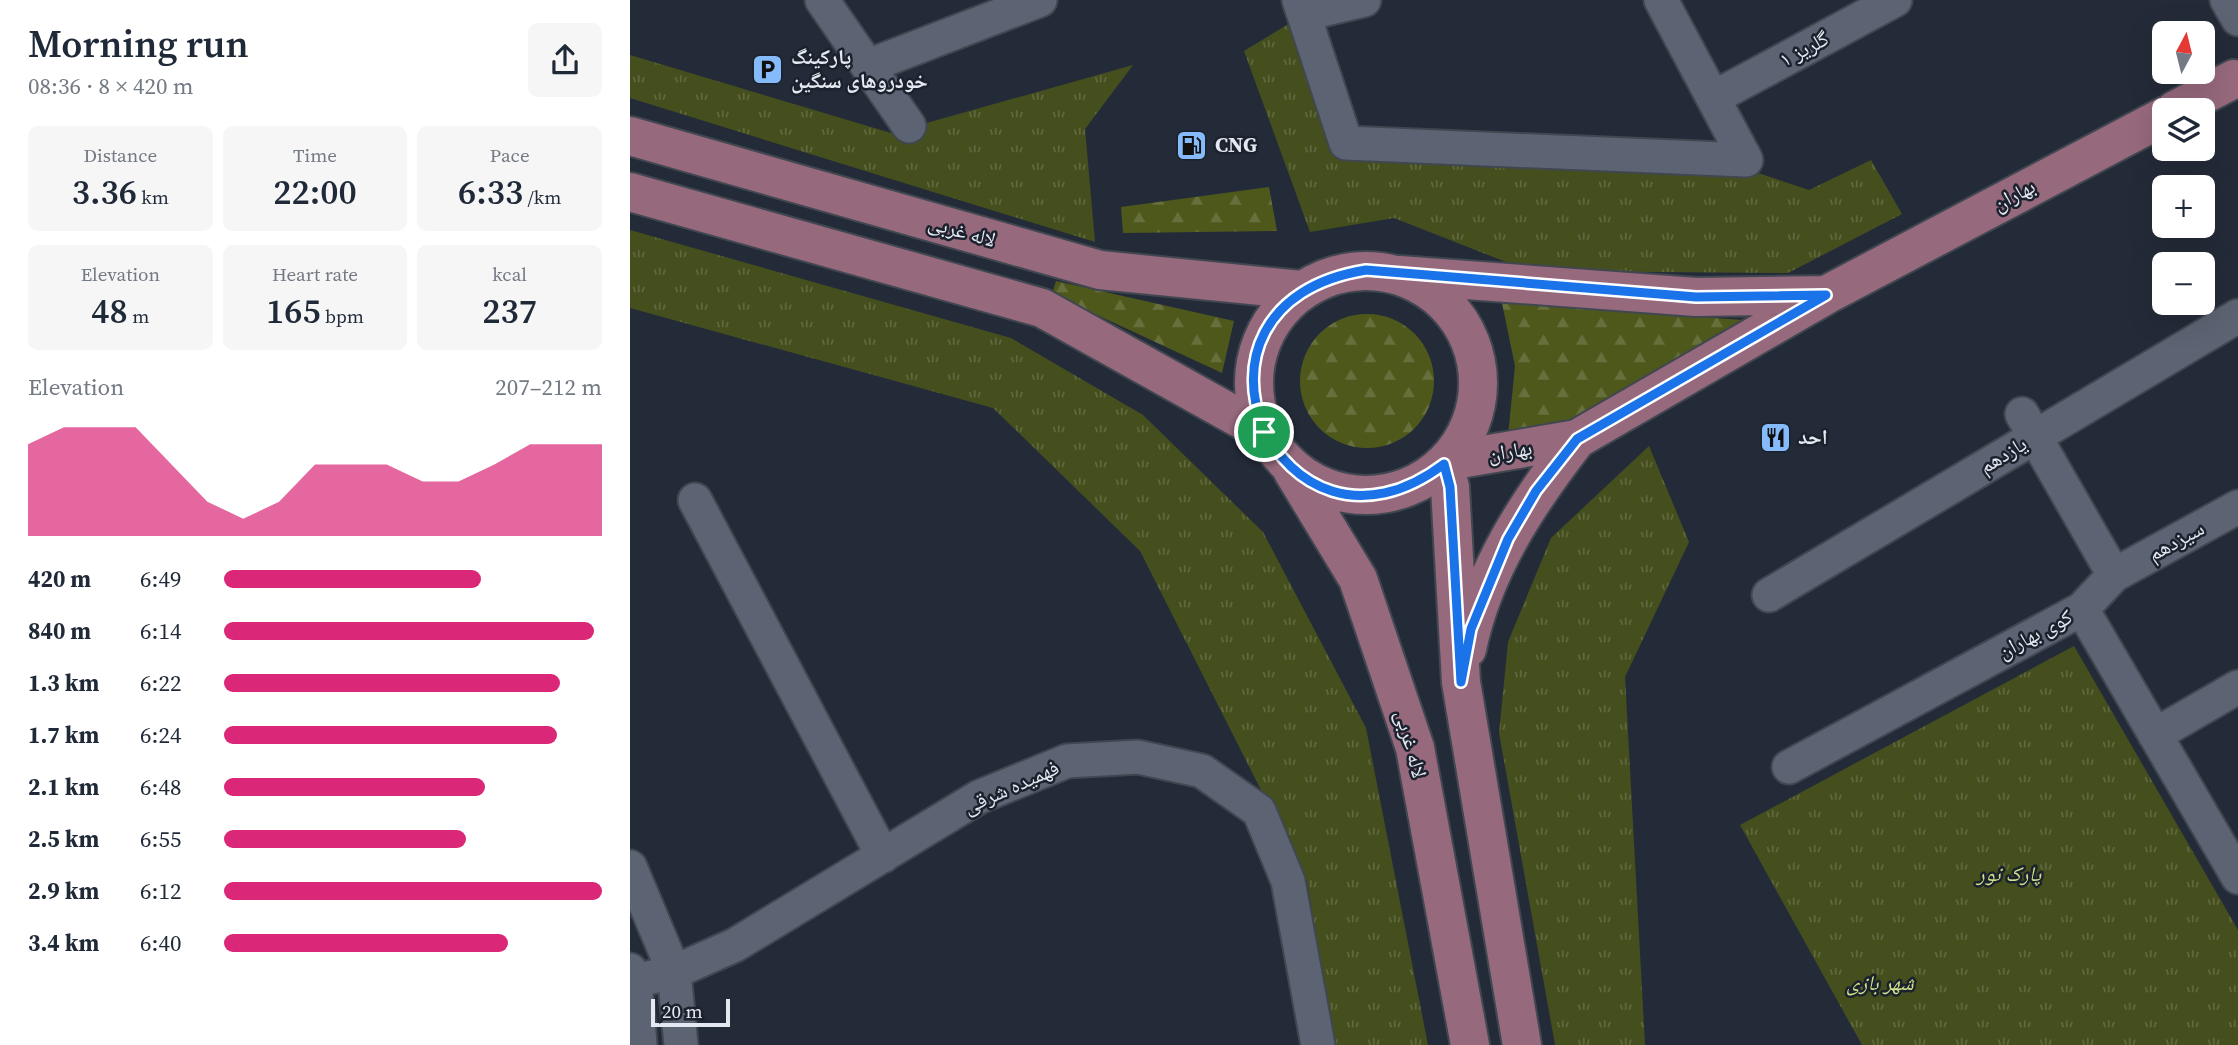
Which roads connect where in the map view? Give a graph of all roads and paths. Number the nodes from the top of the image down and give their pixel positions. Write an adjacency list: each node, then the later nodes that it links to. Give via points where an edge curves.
1 (822, 0): 9 (street)
2 (1040, 0): 9 (street)
3 (1364, 0): 7 (street)
4 (1661, 0): 11 (street)
5 (1895, 0): 11 (street, گلریز ۱)
6 (2227, 0): 8 (street)
7 (1302, 7): 11 (street, via 1346,144 1746,160)
8 (2238, 19)
9 (868, 66): 14 (street)
10 (2237, 71): 12 (main road)
11 (1713, 98)
12 (2194, 98)
13 (2152, 123): 19 (main road, بهاران)
14 (909, 126)
15 (630, 136): 18 (main road, لاله غربی, via 1100,270)
16 (630, 192): 22 (main road, via 1042,308)
17 (1399, 275): 18 (main road, via 1366,270 1332,275); 19 (main road, بهاران, via 1696,297); 24 (main road, via 1433,292 1460,320 1475,355 1479,393 1469,429)
18 (1301, 290): 22 (main road, via 1278,312 1261,340 1254,402)
19 (1826, 295): 23 (main road, بهاران)
20 (2238, 316): 21 (street, یازدهم)
21 (2029, 425): 28 (street); 29 (street, یازدهم)
22 (1264, 432): 25 (main road)
23 (1577, 439): 24 (main road, بهاران); 31 (main road, via 1536,491 1508,539 1471,629)
24 (1446, 462): 25 (main road, via 1420,482 1387,494 1352,495 1318,485); 31 (main road)
25 (1289, 466): 43 (main road, لاله غربی, via 1358,579 1415,748)
26 (695, 500): 35 (street)
27 (2238, 507): 28 (street, سیزدهم)
28 (2114, 575): 30 (street, سیزدهم)
29 (1769, 595)
30 (2082, 609): 33 (street, کوی بهاران); 34 (street, کوی بهاران)
31 (1461, 682): 44 (main road)
32 (2238, 687): 33 (street)
33 (2155, 734): 37 (street, کوی بهاران)
34 (1789, 767)
35 (883, 856): 38 (street, فهمیده شرقی, via 735,945); 42 (street, فهمیده شرقی, via 979,797 1067,761 1138,757 1202,771 1259,811 1288,881)
36 (630, 867): 38 (street)
37 (2237, 872)
38 (674, 972): 39 (street, فهمیده شرقی); 41 (street)
39 (632, 976): 40 (street)
40 (640, 1045)
41 (681, 1045)
42 (1318, 1045)
43 (1470, 1045)
44 (1522, 1045)

